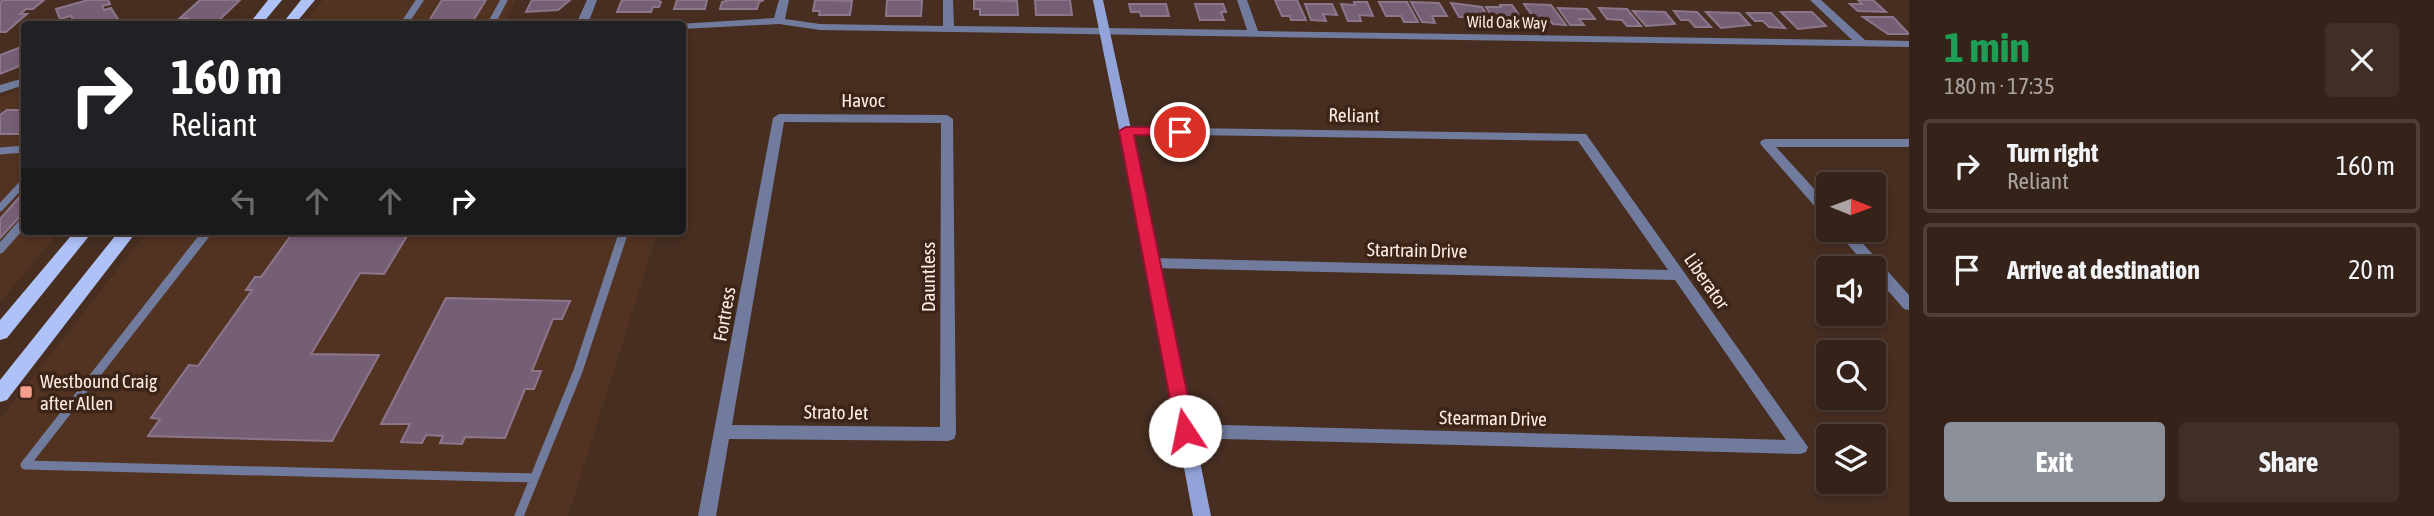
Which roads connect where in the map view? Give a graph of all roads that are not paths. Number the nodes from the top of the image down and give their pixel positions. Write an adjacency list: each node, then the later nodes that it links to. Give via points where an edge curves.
1 (275, 0): 11 (main road)
2 (308, 0): 12 (main road)
3 (420, 0): 13 (lane)
4 (504, 0): 14 (lane)
5 (593, 0): 15 (street)
6 (784, 0): 16 (street)
7 (948, 0): 18 (street)
8 (1098, 0): 19 (street)
9 (1242, 0): 20 (street)
10 (1815, 0): 21 (street)
11 (258, 21)
12 (290, 21)
13 (406, 21)
14 (493, 21)
15 (583, 21)
16 (779, 21): 17 (street, Wild Oak Way); 18 (street, Wild Oak Way, via 820,27)
17 (686, 26)
18 (949, 29): 19 (street, Wild Oak Way)
19 (1104, 32): 20 (street, Wild Oak Way); 27 (street)
20 (1254, 34): 21 (street, Wild Oak Way)
21 (1862, 43): 22 (street, Wild Oak Way)
22 (1909, 44)
23 (21, 82): 24 (street)
24 (0, 89)
25 (779, 118): 26 (street, Havoc); 51 (street, Fortress)
26 (947, 119): 52 (street, Dauntless)
27 (1126, 131): 28 (street, Reliant); 45 (street)
28 (1582, 137): 46 (street, Liberator)
29 (1909, 143): 33 (street, via 1766,143)
30 (21, 149): 31 (lane)
31 (0, 151)
32 (21, 188): 35 (lane)
33 (1816, 199)
34 (14, 203): 35 (lane)
35 (2, 206)
36 (21, 223): 38 (lane)
37 (7, 230): 38 (lane)
38 (18, 230): 44 (lane)
39 (81, 235): 48 (main road)
40 (125, 235): 49 (main road)
41 (205, 235): 54 (lane, via 25,464)
42 (623, 235): 54 (lane, via 578,371)
43 (1853, 242): 47 (street)
44 (2, 245)
45 (1153, 263): 46 (street, Startrain Drive); 50 (street)
46 (1679, 275): 53 (street, Liberator)
47 (1909, 305)
48 (1, 331)
49 (0, 394)
50 (1185, 431): 53 (street, Stearman Drive); 57 (street)
51 (723, 432): 52 (street, Strato Jet); 56 (street, Fortress)
52 (948, 434)
53 (1800, 447)
54 (534, 478): 55 (lane)
55 (519, 516)
56 (707, 516)
57 (1202, 516)

